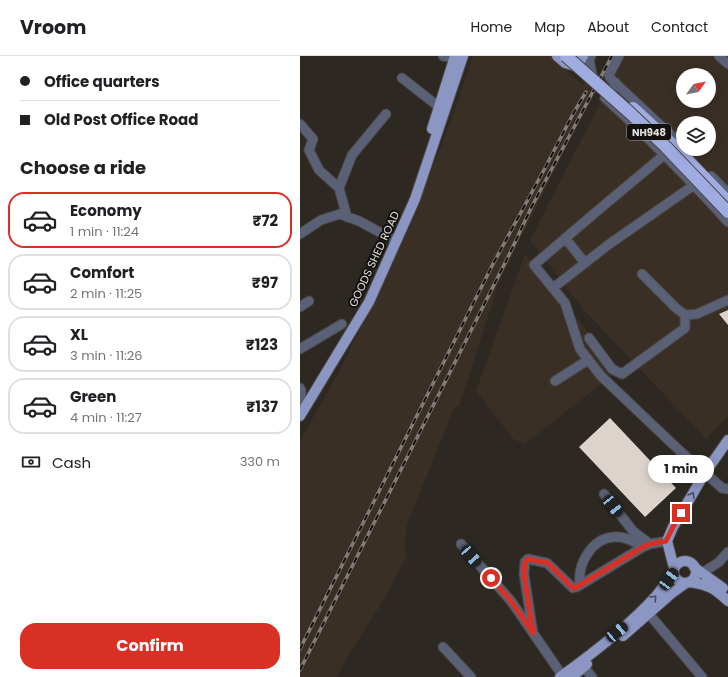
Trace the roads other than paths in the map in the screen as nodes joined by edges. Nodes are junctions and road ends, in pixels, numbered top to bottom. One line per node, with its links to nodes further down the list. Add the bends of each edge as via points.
1 (443, 56): 10 (street)
2 (470, 56): 19 (main road, via 444,134)
3 (557, 56): 6 (main road, via 565,63 576,66)
4 (566, 56): 25 (highway, NH948, bridge, via 650,132)
5 (576, 56): 24 (highway, NH948, via 654,127)
6 (583, 56)
7 (591, 56): 12 (street, via 589,60)
8 (619, 56): 14 (street, via 609,75)
9 (719, 56): 11 (street)
10 (458, 57): 15 (main road); 19 (main road)
11 (728, 64)
12 (592, 74)
13 (402, 78): 15 (street)
14 (616, 83): 18 (street); 20 (street, via 605,98)
15 (439, 107): 19 (main road, via 432,128)
16 (386, 114): 23 (street, via 352,156)
17 (300, 124): 23 (street, via 313,139 309,150 319,170)
18 (676, 140)
19 (432, 147): 29 (main road, GOODS SHED ROAD, via 415,199)
20 (664, 155): 22 (street); 28 (street)
21 (690, 156): 24 (street)
22 (694, 185): 25 (street); 30 (street)
23 (339, 188): 26 (street)
24 (726, 200)
25 (727, 215)
26 (347, 216): 27 (street, via 340,214 321,220); 29 (street)
27 (300, 234)
28 (565, 238): 30 (street); 32 (street, via 534,265)
29 (396, 241): 43 (main road, GOODS SHED ROAD, via 369,302)
30 (585, 263): 32 (street)
31 (642, 274): 36 (street)
32 (552, 288): 40 (street, via 565,303 580,350)
33 (728, 300): 36 (street, via 697,314)
34 (309, 301): 35 (street)
35 (300, 306)
36 (685, 315): 38 (street, via 685,328 622,374 612,369)
37 (342, 324): 39 (street)
38 (589, 338)
39 (300, 349)
40 (588, 360): 41 (street); 45 (street, via 601,376)
41 (555, 381)
42 (300, 388): 43 (street)
43 (301, 415)
44 (728, 440): 45 (main road)
45 (705, 473): 46 (street, via 722,488); 48 (main road, one-way to 45)
46 (728, 489)
47 (604, 494): 50 (street)
48 (666, 541): 50 (street); 52 (main road); 53 (main road)
49 (461, 544): 58 (street, via 511,601)
50 (646, 546): 55 (street); 55 (street, via 625,538 614,537 599,542 587,552 583,560)
51 (728, 552): 52 (street, via 719,562)
52 (694, 567): 53 (main road, via 682,561); 54 (main road, via 694,577); 56 (main road)
53 (674, 570): 54 (main road, via 674,576 679,581); 61 (main road, one-way to 53, via 642,610 659,592)
54 (688, 583): 56 (main road, via 702,584); 57 (main road)
55 (580, 585): 58 (street, via 573,588 548,563 528,559 525,562 524,574)
56 (726, 596)
57 (648, 614): 60 (main road); 64 (street)
58 (533, 633): 61 (street)
59 (443, 647): 62 (street)
60 (584, 667): 61 (main road); 63 (street)
61 (564, 676)
62 (471, 677)
63 (592, 677)
64 (702, 677)

